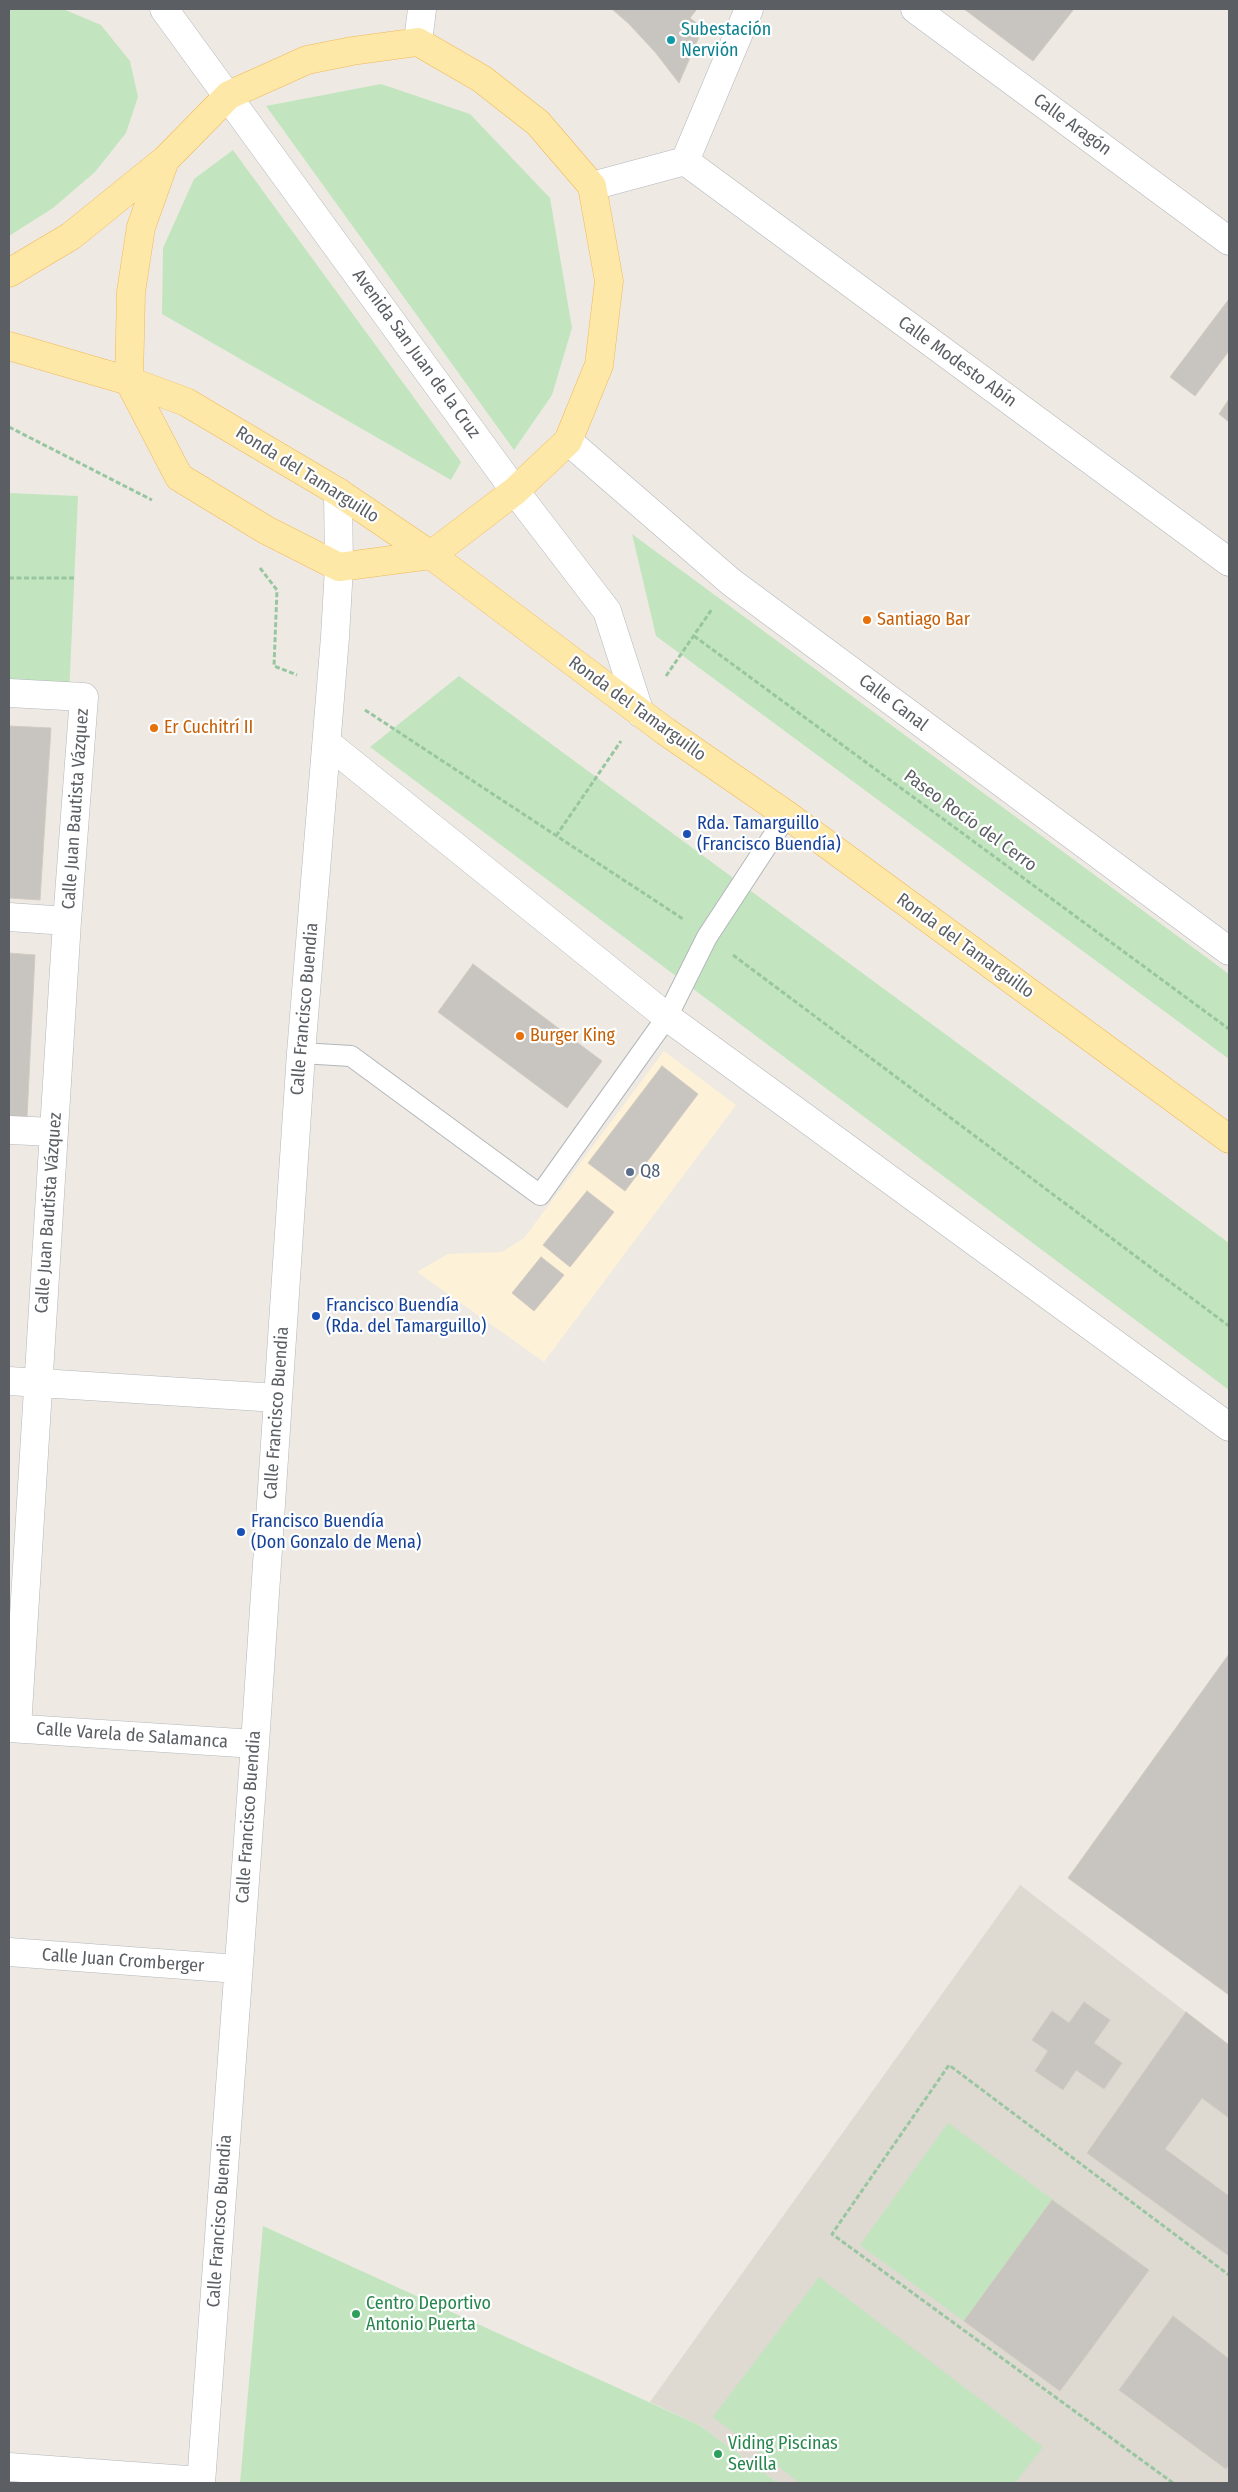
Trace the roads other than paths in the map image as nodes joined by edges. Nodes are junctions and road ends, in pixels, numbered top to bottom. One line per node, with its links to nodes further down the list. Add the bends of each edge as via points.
1 (164, 9): 6 (street, Avenida San Juan de la Cruz)
2 (422, 9): 5 (street)
3 (749, 9): 8 (street)
4 (914, 9): 10 (street, Calle Aragón)
5 (418, 42): 6 (main road, via 307,60); 9 (main road, via 482,79 538,123)
6 (228, 95): 7 (main road); 15 (street, Avenida San Juan de la Cruz)
7 (165, 160): 11 (main road, via 71,236); 13 (main road, via 141,227 131,292)
8 (685, 162): 9 (street); 18 (street, Calle Modesto Abín)
9 (592, 186): 14 (main road, via 609,281 599,365)
10 (1229, 241)
11 (9, 273)
12 (9, 346): 13 (main road, Ronda del Tamarguillo)
13 (129, 381): 16 (main road, Ronda del Tamarguillo, via 186,402); 19 (main road, via 179,478 266,530)
14 (568, 441): 15 (main road); 26 (street, Calle Canal, via 731,582)
15 (515, 491): 17 (main road); 21 (street, Avenida San Juan de la Cruz, via 607,611)
16 (338, 492): 17 (main road, Ronda del Tamarguillo); 19 (street, Calle Francisco Buendia)
17 (432, 555): 19 (main road); 21 (main road, Ronda del Tamarguillo)
18 (1229, 562)
19 (339, 567): 22 (street, Calle Francisco Buendia)
20 (9, 693): 25 (street, Calle Juan Bautista Vázquez, via 84,698)
21 (640, 713): 23 (main road, Ronda del Tamarguillo)
22 (327, 743): 27 (street); 28 (street, Calle Francisco Buendia)
23 (787, 815): 27 (lane, via 707,937); 31 (main road, Ronda del Tamarguillo)
24 (9, 917): 25 (street)
25 (67, 921): 30 (street, Calle Juan Bautista Vázquez)
26 (1229, 951)
27 (667, 1017): 28 (lane, via 540,1195 351,1056); 35 (street)
28 (301, 1053): 34 (street, Calle Francisco Buendia)
29 (9, 1130): 30 (street)
30 (54, 1132): 33 (street, Calle Juan Bautista Vázquez)
31 (1229, 1139)
32 (9, 1381): 33 (street)
33 (38, 1384): 34 (street); 36 (street, Calle Juan Bautista Vázquez)
34 (277, 1398): 37 (street, Calle Francisco Buendia)
35 (1229, 1427)
36 (13, 1728): 37 (street, Calle Varela de Salamanca)
37 (255, 1744): 39 (street, Calle Francisco Buendia)
38 (9, 1952): 39 (street, Calle Juan Cromberger)
39 (238, 1969): 41 (street, Calle Francisco Buendia)
40 (9, 2467): 41 (street)
41 (201, 2482)

